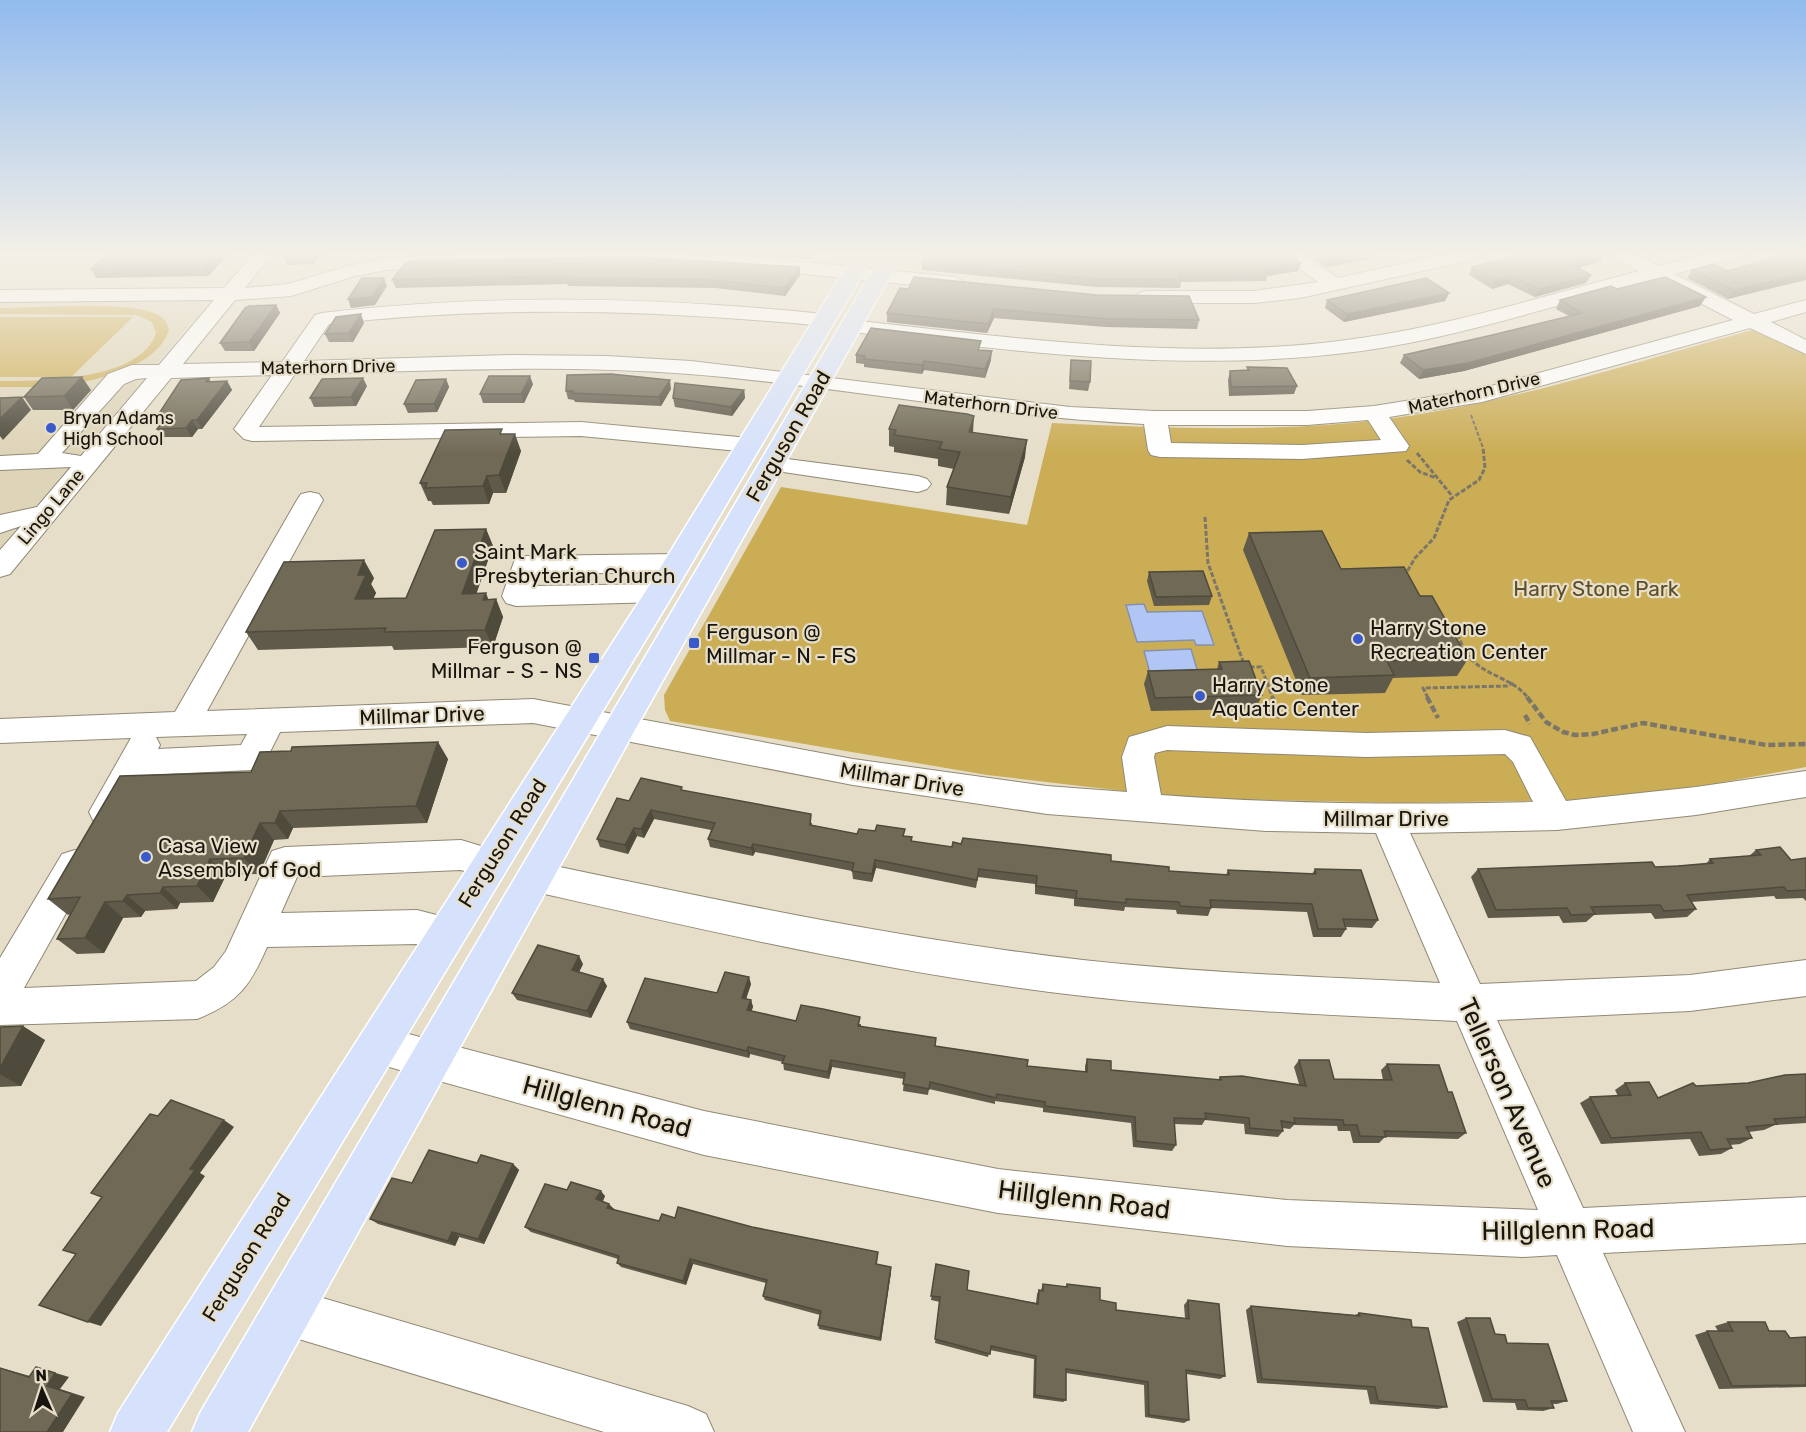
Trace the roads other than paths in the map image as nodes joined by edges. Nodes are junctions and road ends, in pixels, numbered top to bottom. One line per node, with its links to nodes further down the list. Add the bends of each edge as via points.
1 (209, 320): 10 (street, Lingo Lane)
2 (321, 320): 9 (street)
3 (806, 320): 7 (street)
4 (840, 320): 7 (main road, Ferguson Road)
5 (1474, 320): 7 (street, via 1384,341 1253,354 1025,346)
6 (1752, 320): 8 (street); 12 (street, Materhorn Drive, via 1482,395)
7 (838, 323): 11 (main road, Ferguson Road)
8 (1806, 348)
9 (286, 368): 10 (street, Materhorn Drive); 11 (street, Materhorn Drive, via 606,363); 15 (street, via 246,429 252,434 581,429)
10 (165, 371): 14 (street, Materhorn Drive, via 132,372 116,379); 16 (street, Lingo Lane)
11 (803, 381): 13 (street, Materhorn Drive, via 1015,417); 15 (main road, Ferguson Road)
12 (1374, 413): 13 (street, Materhorn Drive, via 1307,418); 13 (street, via 1397,446 1302,452 1160,450)
13 (1155, 418)
14 (50, 453)
15 (761, 454): 18 (street); 22 (main road, Ferguson Road); 26 (main road, Ferguson Road)
16 (90, 459): 17 (street); 20 (street, Lingo Lane)
17 (0, 463)
18 (918, 484)
19 (310, 500): 27 (street)
20 (46, 513): 21 (street); 23 (street, Lingo Lane)
21 (0, 525)
22 (677, 563): 24 (main road, Ferguson Road); 24 (street, via 525,565 516,596)
23 (0, 568)
24 (659, 593): 26 (main road, Ferguson Road)
25 (270, 721): 26 (street, Millmar Drive, via 533,711); 27 (street, Millmar Drive); 29 (street, via 251,757)
26 (599, 724): 32 (street, Millmar Drive, via 853,772 1047,800); 34 (main road, Ferguson Road); 35 (main road, Ferguson Road)
27 (169, 725): 28 (street, Millmar Drive); 29 (street)
28 (0, 730)
29 (134, 763): 39 (street)
30 (1806, 784): 31 (street, Millmar Drive, via 1696,801)
31 (1551, 804): 32 (street, via 1519,746 1505,742 1366,745 1167,738 1140,746 1137,757); 33 (street, Millmar Drive)
32 (1146, 809): 33 (street, Millmar Drive, via 1266,817)
33 (1387, 819): 40 (street, Tellerson Avenue)
34 (489, 863): 36 (street, via 461,855 285,862); 37 (main road, Ferguson Road)
35 (536, 877): 40 (street, via 774,929 1083,978 1247,992); 43 (main road, Ferguson Road)
36 (255, 930): 37 (street, via 417,927); 41 (street, via 234,976 197,1000 4,1008)
37 (447, 933): 42 (main road, Ferguson Road)
38 (1806, 978): 40 (street, via 1690,993)
39 (0, 994)
40 (1468, 1003): 45 (street, Tellerson Avenue)
41 (0, 1005)
42 (378, 1046): 43 (street, Hillglenn Road); 47 (main road, Ferguson Road)
43 (432, 1061): 45 (street, Hillglenn Road, via 704,1133 998,1191 1287,1223); 46 (main road, Ferguson Road)
44 (1806, 1220): 45 (street, Hillglenn Road)
45 (1570, 1234): 50 (street, Tellerson Avenue)
46 (289, 1312): 48 (main road, Ferguson Road); 49 (street)
47 (137, 1432)
48 (219, 1432)
49 (688, 1432)
50 (1659, 1432)

